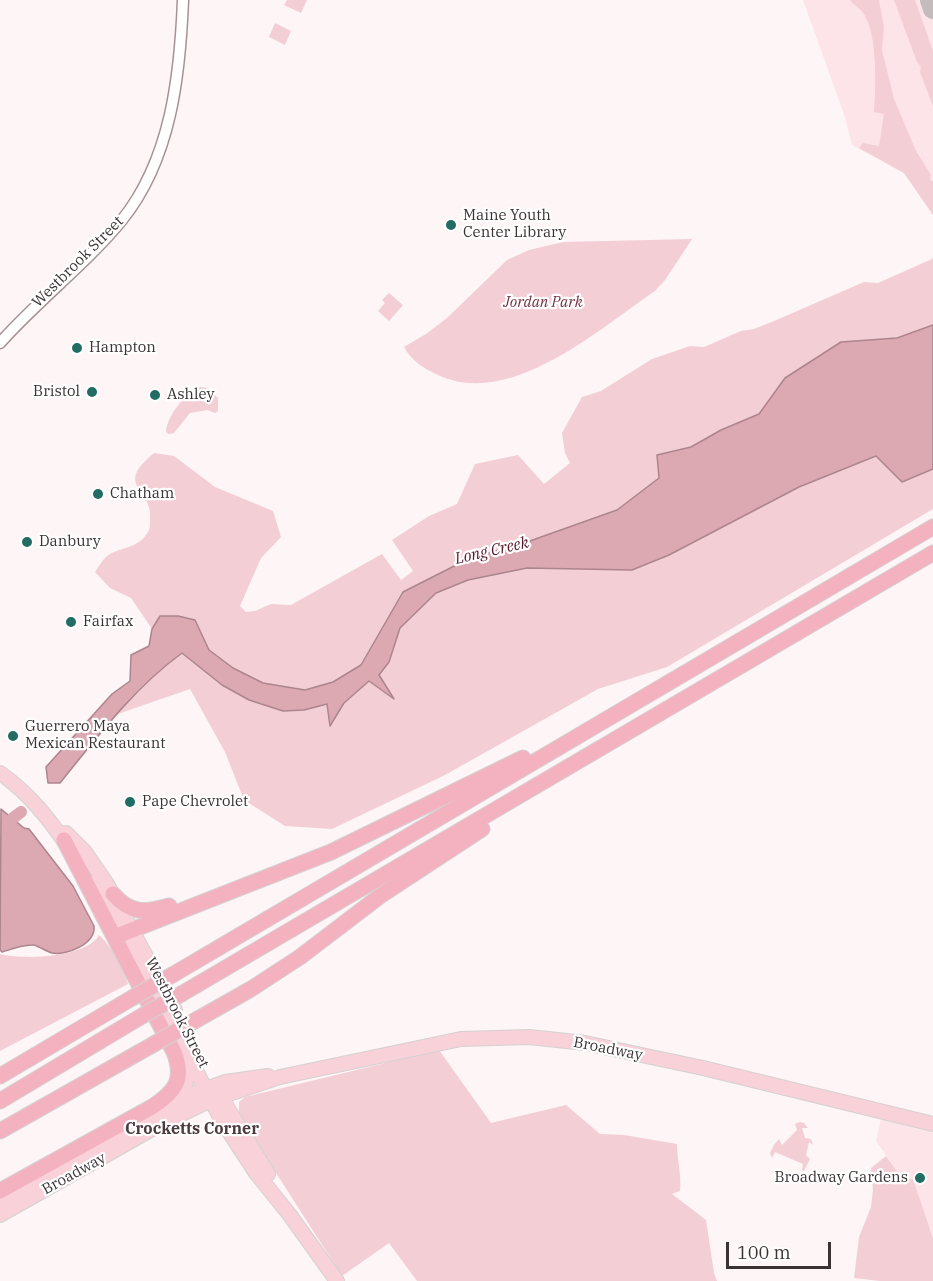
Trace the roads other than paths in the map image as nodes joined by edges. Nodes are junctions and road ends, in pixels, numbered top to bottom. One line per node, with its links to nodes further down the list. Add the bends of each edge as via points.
1 (183, 0): 2 (street, Westbrook Street, via 175,89 164,137 149,177 122,220)
2 (0, 343)
3 (933, 527): 6 (highway)
4 (933, 553): 5 (highway)
5 (696, 692): 18 (highway, bridge); 21 (highway, bridge, via 398,883 261,983)
6 (560, 746): 10 (highway, via 523,758 342,847); 14 (highway, bridge)
7 (0, 773): 8 (main road, Westbrook Street, via 24,791)
8 (52, 823): 9 (main road, Westbrook Street); 11 (main road, Westbrook Street, via 77,843)
9 (64, 840): 12 (main road, Westbrook Street); 22 (highway, via 174,1052 178,1077 171,1092 152,1107)
10 (259, 881): 11 (highway, via 145,911 126,907); 12 (highway)
11 (113, 894): 12 (main road, Westbrook Street)
12 (127, 931): 13 (main road, Westbrook Street); 17 (main road, Westbrook Street)
13 (180, 1040): 17 (main road, Westbrook Street); 19 (main road, via 187,1064 186,1083 180,1096)
14 (41, 1052): 15 (highway); 16 (highway)
15 (0, 1065)
16 (0, 1076)
17 (213, 1093): 19 (main road, Broadway); 20 (main road, Broadway, via 461,1039 529,1037 703,1068); 24 (main road, Broadway); 25 (main road, Westbrook Street, via 222,1121 256,1173)
18 (0, 1101)
19 (164, 1110): 23 (main road, Broadway)
20 (933, 1124)
21 (0, 1131)
22 (0, 1191)
23 (0, 1201)
24 (0, 1215)
25 (337, 1281)

